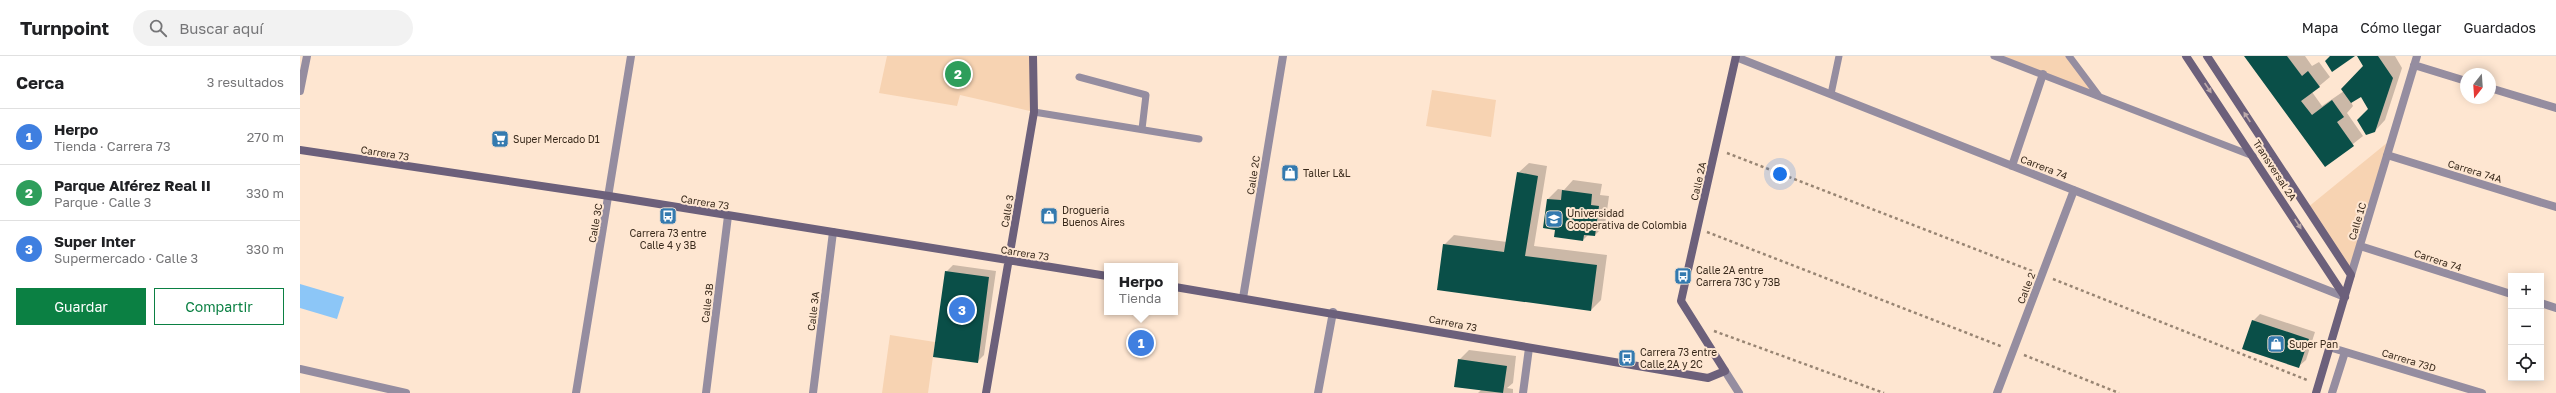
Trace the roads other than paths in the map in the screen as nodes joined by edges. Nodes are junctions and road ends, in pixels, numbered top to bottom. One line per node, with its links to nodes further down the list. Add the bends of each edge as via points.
1 (308, 56): 17 (street)
2 (631, 56): 29 (street, Calle 3C)
3 (1033, 56): 21 (street, Calle 3)
4 (1283, 56): 40 (street, Calle 2C)
5 (1736, 56): 18 (street, Carrera 74); 48 (street, Calle 2A, via 1681,300)
6 (1839, 56): 18 (lane)
7 (1994, 56): 13 (lane)
8 (2069, 56): 19 (lane)
9 (2186, 56): 26 (street, Transversal 2A, one-way to 26)
10 (2207, 56): 35 (street, Transversal 2A, one-way to 10)
11 (2417, 56): 12 (street, Calle 1C)
12 (2414, 65): 15 (street); 25 (street, Calle 1C)
13 (2043, 74): 19 (lane); 27 (street)
14 (1079, 77): 22 (lane, via 1146,95)
15 (2460, 79)
16 (2496, 90): 20 (street)
17 (300, 91)
18 (1831, 94): 27 (street, Carrera 74)
19 (2099, 96): 26 (lane)
20 (2556, 108)
21 (1034, 112): 22 (lane); 34 (street, Calle 3)
22 (1142, 129): 23 (lane)
23 (1199, 139)
24 (300, 150): 29 (street, Carrera 73)
25 (2387, 155): 30 (street, Carrera 74A); 33 (street, Calle 1C)
26 (2254, 156): 39 (street, Transversal 2A, one-way to 39)
27 (2012, 166): 28 (street, Carrera 74)
28 (2074, 190): 39 (street, Carrera 74); 58 (street, Calle 2)
29 (610, 196): 31 (street, Carrera 73); 51 (street, Calle 3C)
30 (2556, 207)
31 (728, 216): 32 (street, Carrera 73); 52 (street, Calle 3B)
32 (833, 232): 34 (street, Carrera 73); 53 (street, Calle 3A)
33 (2360, 246): 35 (street, Calle 1C); 38 (street, Carrera 74)
34 (1009, 261): 36 (street, Carrera 73); 54 (street, Calle 3)
35 (2351, 275): 39 (street, Calle 1C)
36 (1104, 276)
37 (1178, 287): 40 (street, Carrera 73)
38 (2508, 293)
39 (2344, 297): 44 (street, Calle 1C)
40 (1243, 298): 43 (street, Carrera 73)
41 (2544, 304): 42 (street)
42 (2556, 308)
43 (1333, 312): 45 (street, Carrera 73); 55 (street)
44 (2329, 347): 46 (street, Carrera 73D); 49 (street, Calle 1C)
45 (1529, 348): 48 (street, Carrera 73, via 1708,378); 56 (street)
46 (2345, 352): 59 (street); 60 (street, Carrera 73D)
47 (300, 369): 50 (street)
48 (1725, 371): 57 (street)
49 (2317, 389)
50 (406, 393)
51 (576, 393)
52 (706, 393)
53 (813, 393)
54 (986, 393)
55 (1318, 393)
56 (1523, 393)
57 (1739, 393)
58 (1997, 393)
59 (2332, 393)
60 (2482, 393)

